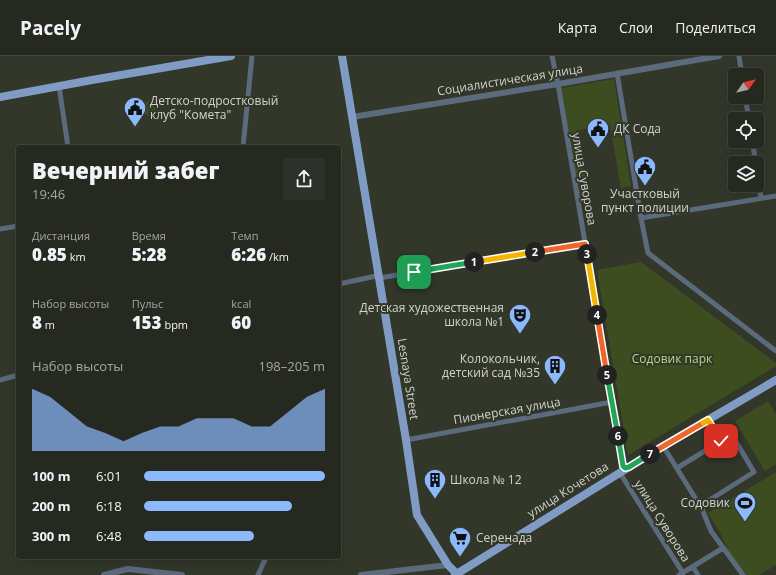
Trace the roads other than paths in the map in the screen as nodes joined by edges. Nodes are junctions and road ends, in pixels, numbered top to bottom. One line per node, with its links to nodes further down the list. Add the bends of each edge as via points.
1 (231, 56): 10 (main road)
2 (252, 56): 14 (street)
3 (342, 56): 12 (main road, Lesnaya Street)
4 (552, 56): 9 (street, улица Суворова)
5 (719, 56): 8 (street, Социалистическая улица)
6 (739, 56): 7 (street)
7 (741, 68)
8 (617, 73): 9 (street, Социалистическая улица); 18 (street)
9 (558, 84): 12 (street, Социалистическая улица); 21 (street, улица Суворова)
10 (59, 86): 11 (main road); 13 (street)
11 (0, 97)
12 (352, 117): 22 (main road, Lesnaya Street)
13 (68, 145)
14 (243, 145)
15 (760, 192): 17 (street)
16 (776, 196): 17 (street)
17 (761, 198): 18 (street)
18 (641, 218): 24 (street, via 648,253)
19 (16, 226): 20 (street)
20 (0, 229)
21 (585, 244): 22 (street); 28 (street, улица Суворова)
22 (379, 278): 23 (street, via 376,276); 30 (main road, Lesnaya Street)
23 (341, 284)
24 (776, 351)
25 (16, 376): 26 (street)
26 (0, 380)
27 (776, 380): 29 (main road, улица Кочетова)
28 (612, 402): 30 (street, Пионерская улица); 34 (street, улица Суворова)
29 (708, 420): 31 (street); 32 (main road, улица Кочетова)
30 (406, 440): 38 (main road, Lesnaya Street, via 417,515)
31 (721, 441): 33 (street); 35 (street, via 732,435 754,472)
32 (663, 446): 33 (street); 34 (main road, улица Кочетова)
33 (677, 468): 35 (street)
34 (624, 469): 40 (street, улица Суворова); 45 (main road, улица Кочетова)
35 (700, 506): 36 (street)
36 (723, 548): 39 (street); 47 (street)
37 (265, 559): 43 (street)
38 (448, 565): 44 (street); 45 (main road, Lesnaya Street)
39 (693, 567): 40 (street); 46 (street)
40 (681, 574)
41 (104, 575): 42 (street, via 128,569)
42 (182, 575)
43 (258, 575)
44 (361, 575)
45 (457, 575)
46 (698, 575)
47 (743, 575)

